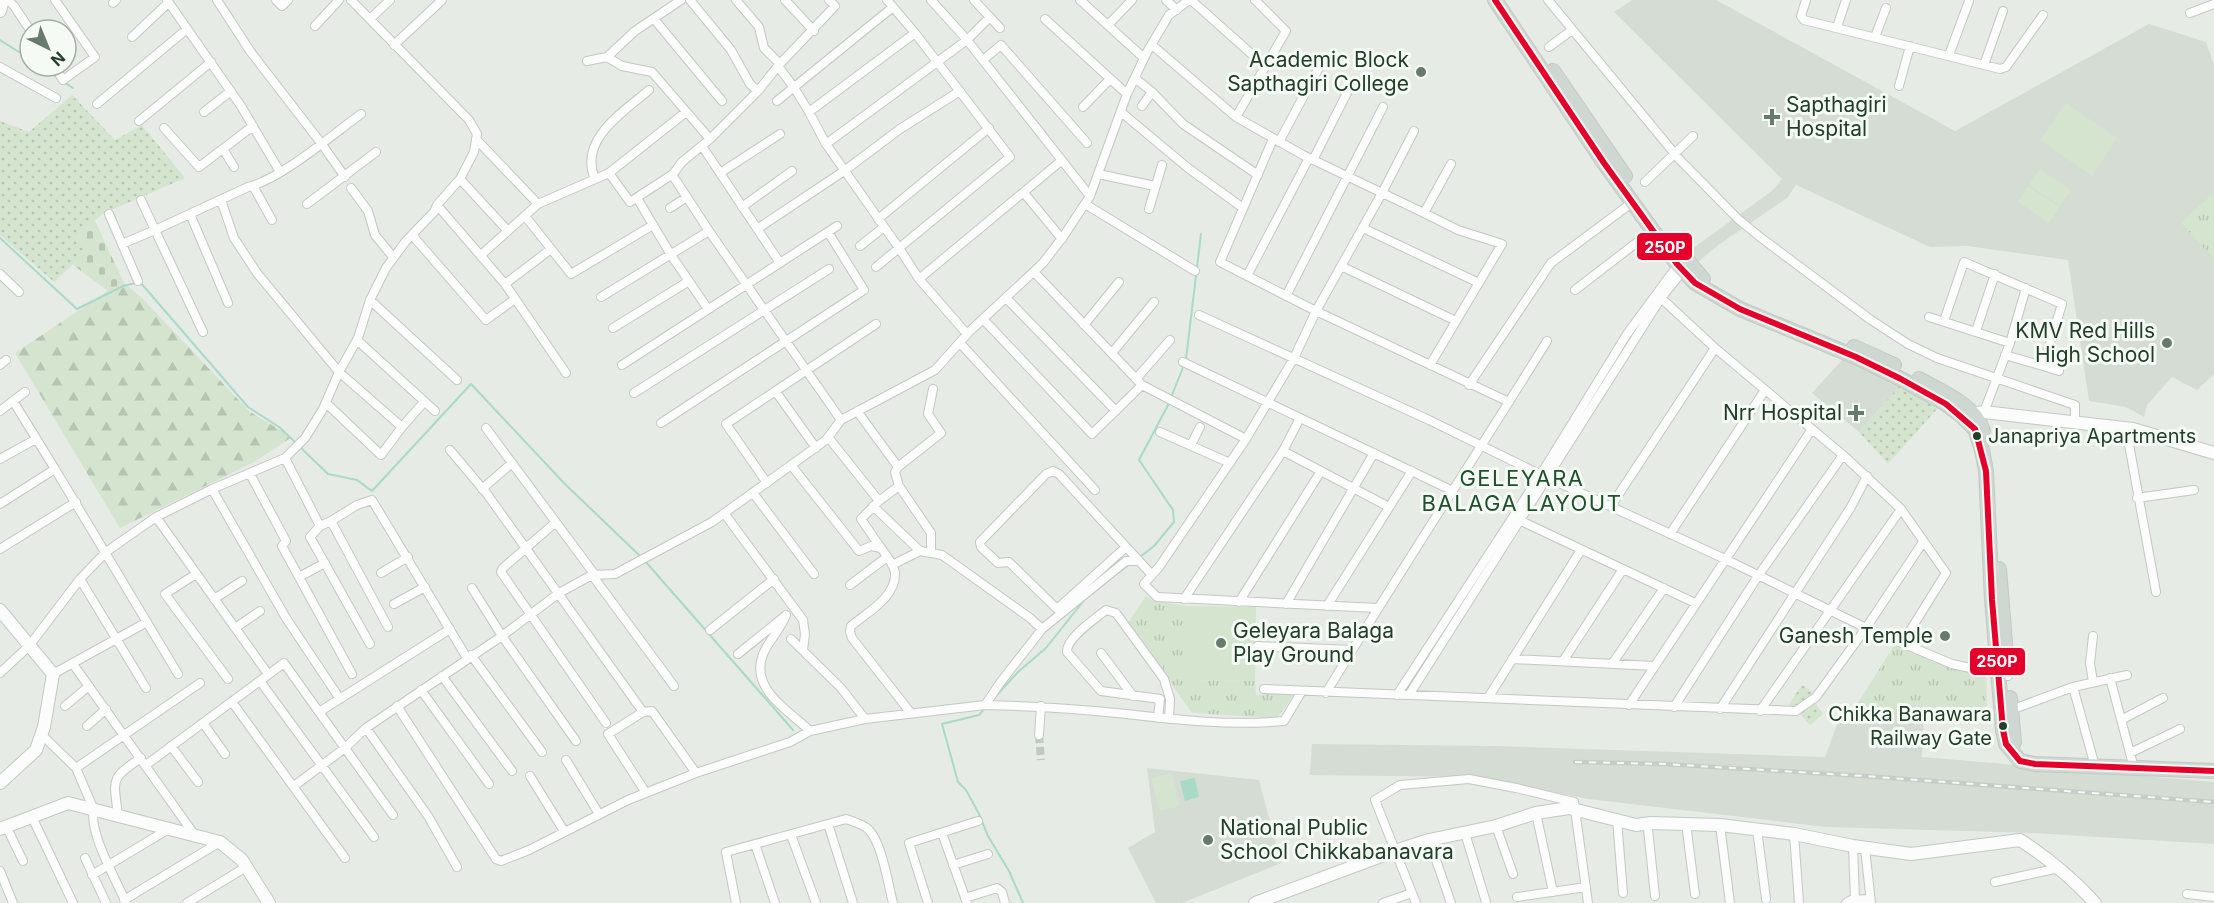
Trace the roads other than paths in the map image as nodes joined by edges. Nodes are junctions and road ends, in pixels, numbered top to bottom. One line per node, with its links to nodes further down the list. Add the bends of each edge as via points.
1 (55, 0): 38 (street)
2 (217, 0): 106 (street, via 250,51)
3 (276, 0): 4 (street, via 282,6)
4 (288, 0)
5 (339, 0): 43 (street)
6 (351, 0): 40 (street)
7 (390, 0): 40 (street)
8 (442, 0): 54 (street)
9 (681, 0): 39 (street)
10 (690, 0): 77 (street)
11 (736, 0): 66 (street, via 759,27 764,48)
12 (785, 0): 48 (street)
13 (829, 0): 48 (street, via 835,6)
14 (931, 0): 53 (street)
15 (974, 0): 36 (street)
16 (1132, 0): 42 (street)
17 (1166, 0): 32 (street)
18 (1190, 0): 32 (street); 68 (street)
19 (1255, 0): 68 (street, via 1286,31)
20 (1495, 0): 140 (main road)
21 (1504, 0): 174 (main road)
22 (1548, 0): 47 (street)
23 (1806, 0): 44 (street, via 1802,19)
24 (1846, 0): 44 (street)
25 (167, 1): 46 (street); 51 (street)
26 (1081, 1): 42 (street)
27 (1969, 1): 58 (street)
28 (3, 3): 37 (street, via 14,6)
29 (890, 3): 50 (street); 74 (street)
30 (2208, 4): 34 (street)
31 (1886, 9): 52 (street)
32 (1176, 10): 55 (street)
33 (2002, 11): 67 (street)
34 (2190, 13)
35 (2043, 15): 67 (street, via 2004,69)
36 (990, 17): 45 (street); 53 (street)
37 (22, 18)
38 (68, 18)
39 (654, 18): 59 (street); 83 (street)
40 (370, 19): 54 (street)
41 (1045, 19): 72 (street)
42 (1108, 25): 60 (street)
43 (315, 26)
44 (1837, 27): 52 (street)
45 (1000, 28)
46 (187, 29): 64 (street); 85 (street)
47 (1572, 30): 57 (street); 111 (street)
48 (814, 31): 66 (street)
49 (78, 33): 70 (street, via 95,57)
50 (915, 33): 65 (street); 91 (street)
51 (132, 36)
52 (1875, 37): 56 (street)
53 (967, 40): 61 (street); 65 (street)
54 (394, 45): 102 (street, via 469,120)
55 (1152, 45): 60 (street); 94 (street)
56 (1910, 46): 58 (street); 73 (street)
57 (1548, 47)
58 (1949, 55): 67 (street)
59 (607, 57): 63 (street); 90 (street, via 622,66 652,72)
60 (1144, 58): 71 (street)
61 (982, 60): 105 (street, via 1001,45); 113 (street)
62 (1323, 60): 104 (street)
63 (587, 61)
64 (211, 62): 76 (street); 95 (street)
65 (937, 62): 78 (street); 107 (street)
66 (779, 65): 74 (street); 77 (street)
67 (1984, 65)
68 (1265, 66): 94 (street)
69 (0, 67): 82 (street)
70 (78, 69)
71 (1135, 78): 79 (street); 81 (street)
72 (1110, 79): 81 (street); 86 (street)
73 (1899, 86)
74 (795, 89): 84 (street); 91 (street)
75 (649, 90): 128 (street, via 597,139 591,159)
76 (231, 91): 89 (street); 96 (street)
77 (758, 91): 103 (street)
78 (960, 91): 98 (street); 118 (street)
79 (1152, 92): 87 (street); 124 (street, via 1183,124)
80 (1347, 93): 112 (street)
81 (1127, 94): 92 (street)
82 (56, 98)
83 (722, 101)
84 (777, 101)
85 (97, 104)
86 (1083, 106)
87 (1142, 106)
88 (1383, 107): 126 (street)
89 (204, 112)
90 (686, 112): 103 (street); 120 (street)
91 (809, 112): 107 (street)
92 (1121, 112): 123 (street); 146 (street)
93 (361, 114): 106 (street)
94 (1236, 117): 104 (street)
95 (139, 121)
96 (253, 126): 109 (street); 119 (street)
97 (164, 128): 109 (street, via 199,167)
98 (988, 129): 152 (street); 168 (street, via 1011,157)
99 (1414, 131): 134 (street)
100 (780, 134): 121 (street)
101 (1693, 136): 111 (street)
102 (476, 139): 127 (street); 142 (street)
103 (710, 140): 108 (street)
104 (1276, 140): 112 (street); 124 (street)
105 (1087, 142)
106 (321, 143): 119 (street); 125 (street)
107 (826, 144): 118 (street)
108 (702, 146): 121 (street); 122 (street)
109 (223, 149): 116 (street)
110 (376, 152): 125 (street)
111 (1675, 154): 129 (street); 233 (street, via 1738,219 1871,320 1937,358)
112 (1311, 159): 126 (street); 182 (street)
113 (1061, 161): 133 (street); 138 (street)
114 (1451, 164): 148 (street)
115 (1162, 165): 131 (street)
116 (234, 167)
117 (792, 171): 144 (street)
118 (844, 171): 152 (street); 158 (street)
119 (280, 172): 130 (street)
120 (609, 173): 128 (street); 136 (street, via 630,202)
121 (720, 173): 144 (street)
122 (673, 174): 135 (street); 136 (street)
123 (1098, 174): 131 (street); 138 (street)
124 (1258, 175): 146 (street)
125 (345, 177): 141 (street)
126 (1347, 177): 134 (street); 193 (street)
127 (460, 179): 143 (street); 161 (street)
128 (595, 179): 142 (street)
129 (1645, 182)
130 (253, 186): 139 (street); 153 (street)
131 (1155, 186): 147 (street)
132 (351, 188): 172 (street, via 368,211 375,235)
133 (1024, 193): 165 (street); 183 (street)
134 (1382, 193): 148 (street); 157 (street)
135 (687, 197): 145 (street); 162 (street)
136 (637, 198): 154 (street)
137 (141, 200): 159 (street)
138 (1087, 200): 165 (street); 178 (street)
139 (221, 201): 150 (street); 230 (street, via 234,238 257,273)
140 (1633, 202): 160 (main road); 236 (street, via 1551,263)
141 (307, 204)
142 (538, 204): 151 (street)
143 (437, 205): 164 (street); 170 (street)
144 (742, 207): 158 (street)
145 (670, 208)
146 (1243, 208): 182 (street, via 1220,262)
147 (1149, 209)
148 (1424, 213): 189 (street, via 1458,230 1502,244)
149 (109, 214): 166 (street)
150 (190, 214): 159 (street); 200 (street)
151 (525, 216): 161 (street); 169 (street)
152 (878, 219): 156 (street)
153 (272, 220)
154 (653, 225): 169 (street, via 571,274); 171 (street)
155 (837, 226): 163 (street)
156 (884, 227): 167 (street); 168 (street)
157 (1363, 228): 175 (street); 189 (street)
158 (757, 229): 173 (street)
159 (155, 230): 166 (street); 213 (street)
160 (1653, 230): 174 (main road); 191 (street)
161 (508, 231): 170 (street)
162 (709, 231): 171 (street); 188 (street)
163 (828, 232): 173 (street); 217 (street, via 864,290)
164 (412, 235): 172 (street); 197 (street, via 486,320)
165 (1062, 239): 179 (street)
166 (122, 244): 184 (street)
167 (860, 246)
168 (899, 248): 176 (street); 183 (street)
169 (551, 249): 187 (street)
170 (481, 255): 187 (street)
171 (671, 255): 185 (street); 194 (street)
172 (393, 257): 198 (street)
173 (780, 263): 188 (street)
174 (1683, 264): 196 (street); 252 (main road, via 1695,282 1714,296 1856,357); 283 (street, via 1627,334)
175 (1341, 266): 203 (street); 207 (street)
176 (876, 267)
177 (829, 269): 202 (street)
178 (1195, 271)
179 (1034, 272): 195 (street); 210 (street)
180 (0, 274): 192 (street)
181 (1995, 274): 190 (street); 208 (street, via 1964,262); 212 (street)
182 (1247, 276): 193 (street)
183 (919, 279): 214 (street)
184 (138, 281)
185 (689, 281): 201 (street); 211 (street)
186 (1119, 282): 210 (street)
187 (505, 284): 197 (street)
188 (747, 284): 201 (street); 202 (street)
189 (1479, 284): 207 (street)
190 (2026, 288): 220 (street); 228 (street, via 2062,304)
191 (1575, 290)
192 (19, 292)
193 (1286, 296): 203 (street)
194 (602, 297)
195 (1006, 298): 206 (street); 250 (street)
196 (1661, 298): 221 (street); 283 (street)
197 (515, 299): 232 (street)
198 (370, 300): 215 (street); 234 (street)
199 (1154, 302): 222 (street)
200 (228, 303)
201 (708, 309): 226 (street)
202 (764, 310): 217 (street); 241 (street)
203 (1316, 311): 224 (street); 227 (street)
204 (1199, 315): 224 (street)
205 (1929, 317): 208 (street)
206 (983, 319): 214 (street); 250 (street, via 1092,434)
207 (1456, 321): 227 (street)
208 (1944, 321): 212 (street)
209 (876, 324): 231 (street)
210 (1084, 325): 222 (street)
211 (613, 328)
212 (1976, 331): 220 (street)
213 (203, 332)
214 (967, 334): 219 (street)
215 (357, 340): 230 (street); 243 (street)
216 (1170, 340): 235 (street)
217 (785, 341): 231 (street); 255 (street)
218 (1547, 341): 245 (street)
219 (960, 343): 249 (street, via 935,370); 290 (street)
220 (2010, 343): 223 (street)
221 (1715, 348): 238 (street); 298 (street)
222 (1112, 353): 235 (street)
223 (2005, 355): 228 (street); 233 (street)
224 (1294, 358): 244 (street); 266 (street)
225 (1183, 362): 244 (street)
226 (622, 365)
227 (1430, 365): 236 (street)
228 (2043, 366): 229 (street)
229 (2059, 371)
230 (339, 372): 246 (street); 256 (street)
231 (806, 372): 240 (street); 253 (street)
232 (566, 373)
233 (1997, 378): 252 (street); 254 (street, via 2075,405)
234 (457, 380)
235 (1139, 382): 250 (street); 264 (street)
236 (1468, 385): 245 (street)
237 (933, 389): 278 (street, via 928,414 941,433)
238 (1765, 390): 260 (street); 307 (street)
239 (25, 392): 242 (street)
240 (776, 392): 267 (street); 285 (street, via 726,424)
241 (634, 393)
242 (13, 401): 247 (street); 263 (street)
243 (424, 402): 248 (street); 256 (street)
244 (1268, 402): 251 (street); 264 (street)
245 (1509, 402): 266 (street)
246 (326, 403): 256 (street, via 381,454); 273 (street, via 305,438)
247 (0, 411)
248 (435, 411)
249 (857, 411): 253 (street); 278 (street)
250 (1116, 411)
251 (1300, 418): 270 (street); 271 (street)
252 (1975, 419): 254 (street, via 2000,416); 386 (main road, via 1986,471 1992,600)
253 (841, 420): 262 (street)
254 (2075, 422): 259 (street)
255 (661, 423)
256 (402, 427)
257 (1200, 427): 265 (street)
258 (486, 428): 275 (street)
259 (2126, 428): 268 (street); 294 (street)
260 (1812, 429): 272 (street); 318 (street)
261 (1160, 432): 265 (street)
262 (828, 437): 267 (street); 296 (street)
263 (36, 439): 274 (street); 279 (street)
264 (1246, 439): 276 (street)
265 (1191, 445): 276 (street)
266 (1482, 446): 283 (street); 292 (street)
267 (816, 448): 277 (street)
268 (2212, 448)
269 (450, 450): 289 (street)
270 (1283, 451): 280 (street); 341 (street)
271 (1374, 453): 281 (street); 287 (street)
272 (1843, 455): 284 (street); 328 (street)
273 (285, 458): 282 (street); 306 (street)
274 (0, 459)
275 (512, 463): 289 (street); 305 (street)
276 (1230, 463): 327 (street)
277 (791, 465): 285 (street); 310 (street, via 859,551 871,546)
278 (898, 467): 286 (street)
279 (55, 469): 295 (street); 297 (street)
280 (1321, 471): 287 (street); 342 (street)
281 (1412, 471): 292 (street); 299 (street)
282 (250, 474): 288 (street); 329 (street, via 286,541 282,546)
283 (1544, 475): 298 (street); 303 (street); 400 (street)
284 (1867, 476): 300 (street); 339 (street)
285 (766, 483): 293 (street)
286 (898, 486): 296 (street); 316 (street, via 931,533)
287 (1353, 488): 299 (street); 345 (street)
288 (212, 489): 302 (street); 404 (street, via 286,618)
289 (482, 489): 312 (street)
290 (1095, 490)
291 (2194, 490): 294 (street)
292 (1453, 491): 348 (street)
293 (753, 493): 301 (street); 325 (street)
294 (2137, 498): 337 (street)
295 (76, 502): 311 (street); 315 (street)
296 (876, 503): 310 (street, via 861,519); 314 (street, via 882,516)
297 (0, 504)
298 (1611, 506): 307 (street)
299 (1389, 507): 346 (street)
300 (1901, 509): 308 (street); 351 (street)
301 (724, 513): 326 (street, via 615,574); 331 (street)
302 (156, 517): 315 (street); 324 (street)
303 (1519, 520): 313 (street); 401 (street)
304 (331, 521): 306 (street); 317 (street, via 372,500); 355 (street)
305 (556, 522): 312 (street); 326 (street)
306 (320, 526): 321 (street, via 310,537)
307 (1671, 534): 318 (street)
308 (1923, 542): 357 (street); 365 (street, via 1946,573)
309 (1126, 547): 309 (street, via 1053,471 980,542 998,563 1009,562 1057,609); 320 (street)
310 (881, 548): 319 (street)
311 (0, 549)
312 (526, 549): 338 (street); 352 (street, via 501,572)
313 (1581, 550): 322 (street); 374 (street)
314 (920, 551): 316 (street); 319 (street)
315 (106, 552): 330 (street); 354 (street)
316 (931, 553): 359 (street, via 942,555)
317 (408, 557): 323 (street); 334 (street)
318 (1725, 559): 328 (street); 343 (street)
319 (890, 561): 333 (street); 421 (street, via 895,571 893,587 851,626 850,632)
320 (1138, 561): 327 (street); 359 (street, via 1126,561)
321 (325, 563): 329 (street); 366 (street)
322 (1623, 570): 336 (street); 375 (street)
323 (381, 573)
324 (196, 574): 340 (street); 388 (street, via 165,594)
325 (814, 574)
326 (594, 575): 338 (street); 393 (street)
327 (1152, 575): 341 (street, via 1144,584 1157,597)
328 (1758, 576): 339 (street); 414 (street)
329 (299, 577): 383 (street)
330 (80, 579): 363 (street); 367 (street)
331 (774, 579): 347 (street); 360 (street)
332 (242, 582): 340 (street)
333 (850, 585)
334 (425, 587): 344 (street); 358 (street)
335 (472, 588): 361 (street)
336 (1664, 588): 343 (street); 377 (street)
337 (2156, 592)
338 (559, 594): 352 (street); 420 (street)
339 (1794, 594): 351 (street); 416 (street)
340 (214, 599): 356 (street)
341 (1184, 599): 342 (street)
342 (1239, 602): 345 (street)
343 (1695, 603): 378 (street)
344 (394, 604)
345 (1286, 604): 346 (street)
346 (1327, 606): 348 (street)
347 (795, 608): 353 (street); 369 (street, via 805,628)
348 (1377, 608): 370 (street)
349 (0, 610): 367 (street)
350 (260, 611): 356 (street)
351 (1829, 611): 357 (street); 417 (street)
352 (530, 615): 361 (street); 427 (street)
353 (786, 615): 372 (street); 431 (street, via 765,650 761,682)
354 (147, 622): 363 (street); 381 (street)
355 (388, 627)
356 (235, 628): 382 (street)
357 (1866, 628): 365 (street); 417 (street, via 1816,697 1796,711)
358 (450, 629): 373 (street); 404 (street)
359 (1042, 629): 409 (street)
360 (710, 630)
361 (502, 636): 373 (street); 435 (street)
362 (2094, 636): 390 (street, via 2090,663)
363 (117, 639): 376 (street); 395 (street)
364 (791, 639): 369 (street)
365 (1903, 642): 386 (street, via 1952,664)
366 (370, 644)
367 (29, 646): 379 (street); 380 (street)
368 (1257, 646): 370 (street)
369 (803, 650): 423 (street)
370 (1352, 650): 399 (street)
371 (1101, 653): 402 (street)
372 (738, 654)
373 (469, 657): 385 (street); 438 (street)
374 (1512, 659): 375 (street); 403 (street)
375 (1563, 661): 377 (street)
376 (73, 664): 380 (street); 392 (street)
377 (1612, 664): 378 (street)
378 (1655, 666): 410 (street)
379 (0, 673)
380 (53, 674): 432 (street)
381 (178, 674)
382 (268, 674): 389 (street); 419 (street, via 284,663)
383 (352, 674)
384 (2127, 675): 387 (street)
385 (442, 676): 397 (street); 447 (street)
386 (2003, 676): 418 (main road)
387 (2110, 678): 390 (street); 425 (street)
388 (228, 679)
389 (260, 681): 408 (street); 443 (street)
390 (2093, 682): 394 (street)
391 (200, 683): 434 (street)
392 (89, 686): 411 (street); 415 (street)
393 (674, 686)
394 (2073, 687): 418 (street); 444 (street)
395 (146, 688)
396 (1264, 689): 398 (street)
397 (421, 690): 412 (street); 453 (street)
398 (1302, 691): 399 (street); 424 (street, via 1284,721 1255,724)
399 (1326, 693): 400 (street)
400 (1397, 695): 401 (street)
401 (1409, 695): 403 (street)
402 (1132, 696): 405 (street); 406 (street, via 1098,690 1067,652 1071,639 1106,610 1116,613 1164,679)
403 (1488, 698): 410 (street)
404 (340, 699): 419 (street)
405 (1160, 699): 406 (street); 422 (street)
406 (1170, 699): 424 (street)
407 (2163, 699): 425 (street)
408 (232, 702): 426 (street); 454 (street)
409 (985, 705): 413 (street); 421 (street)
410 (1629, 705): 414 (street)
411 (65, 706)
412 (397, 706): 429 (street); 473 (street, via 496,859 509,859)
413 (1041, 706): 422 (street); 433 (street)
414 (1674, 707): 416 (street)
415 (106, 709): 428 (street); 434 (street)
416 (1720, 709): 417 (street)
417 (1760, 711)
418 (2006, 711): 444 (main road, via 2006,744 2020,761)
419 (319, 712): 437 (street)
420 (643, 712): 449 (street, via 652,711); 455 (street, via 608,734)
421 (910, 712): 423 (street)
422 (1158, 718): 424 (street)
423 (865, 719): 431 (street)
424 (1169, 719)
425 (2121, 720): 439 (street)
426 (203, 723): 436 (street); 440 (street)
427 (606, 723)
428 (87, 726)
429 (366, 728): 437 (street); 492 (street, via 428,816)
430 (2181, 729): 439 (street)
431 (810, 731): 449 (street, via 790,742)
432 (41, 734): 445 (street); 452 (street, via 36,750)
433 (1039, 735)
434 (126, 736): 442 (street); 445 (street)
435 (576, 741)
436 (171, 746): 442 (street); 451 (street)
437 (345, 748): 443 (street); 460 (street)
438 (542, 752)
439 (2130, 753): 446 (street)
440 (225, 754)
441 (566, 760): 459 (street)
442 (144, 761): 462 (street, via 119,773 115,782); 479 (street)
443 (322, 766): 454 (street); 478 (street)
444 (2095, 766): 446 (main road)
445 (76, 768): 457 (street)
446 (2134, 768): 448 (main road)
447 (512, 771)
448 (2214, 771)
449 (696, 773): 455 (street)
450 (530, 776): 473 (street)
451 (198, 782)
452 (0, 783)
453 (489, 784)
454 (294, 786): 487 (street)
455 (646, 793): 459 (street)
456 (1575, 808): 458 (street); 463 (street); 484 (street, via 1571,800 1469,779 1400,785 1375,800); 498 (street)
457 (94, 810): 461 (street, via 68,803); 462 (street); 490 (street, via 92,817)
458 (1536, 813): 469 (street); 500 (street)
459 (599, 814): 473 (street)
460 (393, 815)
461 (32, 816): 470 (street); 515 (street)
462 (118, 816): 472 (street)
463 (1617, 820): 465 (street, via 1636,825); 502 (street)
464 (978, 821): 474 (street)
465 (1651, 823): 466 (street); 505 (street, via 1648,829)
466 (1686, 823): 468 (street); 503 (street)
467 (828, 824): 477 (street); 522 (street); 523 (street, via 846,819 868,829 876,840)
468 (1720, 825): 471 (street); 531 (street)
469 (1496, 826): 475 (street); 495 (street)
470 (3, 827): 488 (street)
471 (1757, 829): 476 (street); 508 (street)
472 (167, 830): 479 (street); 490 (street)
473 (564, 831)
474 (942, 833): 489 (street); 524 (street, via 909,843)
475 (1466, 833): 480 (street); 514 (street)
476 (1794, 834): 483 (street); 532 (street)
477 (791, 835): 482 (street); 521 (street)
478 (374, 837)
479 (197, 838): 481 (street)
480 (1429, 840): 484 (street); 529 (street)
481 (220, 842): 491 (street); 512 (street)
482 (755, 844): 519 (street, via 726,852); 520 (street)
483 (1859, 847): 493 (street, via 1911,854 2020,840); 510 (street); 513 (street)
484 (1395, 851): 501 (street); 526 (street)
485 (988, 854): 489 (street)
486 (85, 858): 496 (street)
487 (345, 858)
488 (22, 861)
489 (953, 865): 509 (street)
490 (110, 866): 496 (street); 512 (street)
491 (246, 867): 517 (street); 518 (street)
492 (457, 867)
493 (2059, 868): 497 (street); 499 (street)
494 (0, 871): 511 (street)
495 (1513, 874)
496 (93, 875): 516 (street)
497 (1995, 882)
498 (1586, 887): 500 (street); 530 (street)
499 (2080, 887): 534 (street); 535 (street)
500 (1553, 892): 506 (street)
501 (1412, 893): 527 (street); 528 (street)
502 (1623, 893)
503 (1695, 894)
504 (2187, 894): 507 (street)
505 (1655, 896)
506 (1517, 897)
507 (2214, 897)
508 (1766, 899)
509 (966, 900): 525 (street, via 997,888)
510 (1855, 900): 513 (street); 533 (street)
511 (10, 901)
512 (125, 901)
513 (1870, 901)
514 (1486, 902)
515 (73, 903)
516 (106, 903)
517 (187, 903)
518 (269, 903)
519 (736, 903)
520 (775, 903)
521 (816, 903)
522 (853, 903)
523 (893, 903)
524 (928, 903)
525 (1005, 903)
526 (1255, 903)
527 (1383, 903)
528 (1416, 903)
529 (1451, 903)
530 (1588, 903)
531 (1730, 903)
532 (1799, 903)
533 (1846, 903)
534 (2089, 903)
535 (2095, 903)

